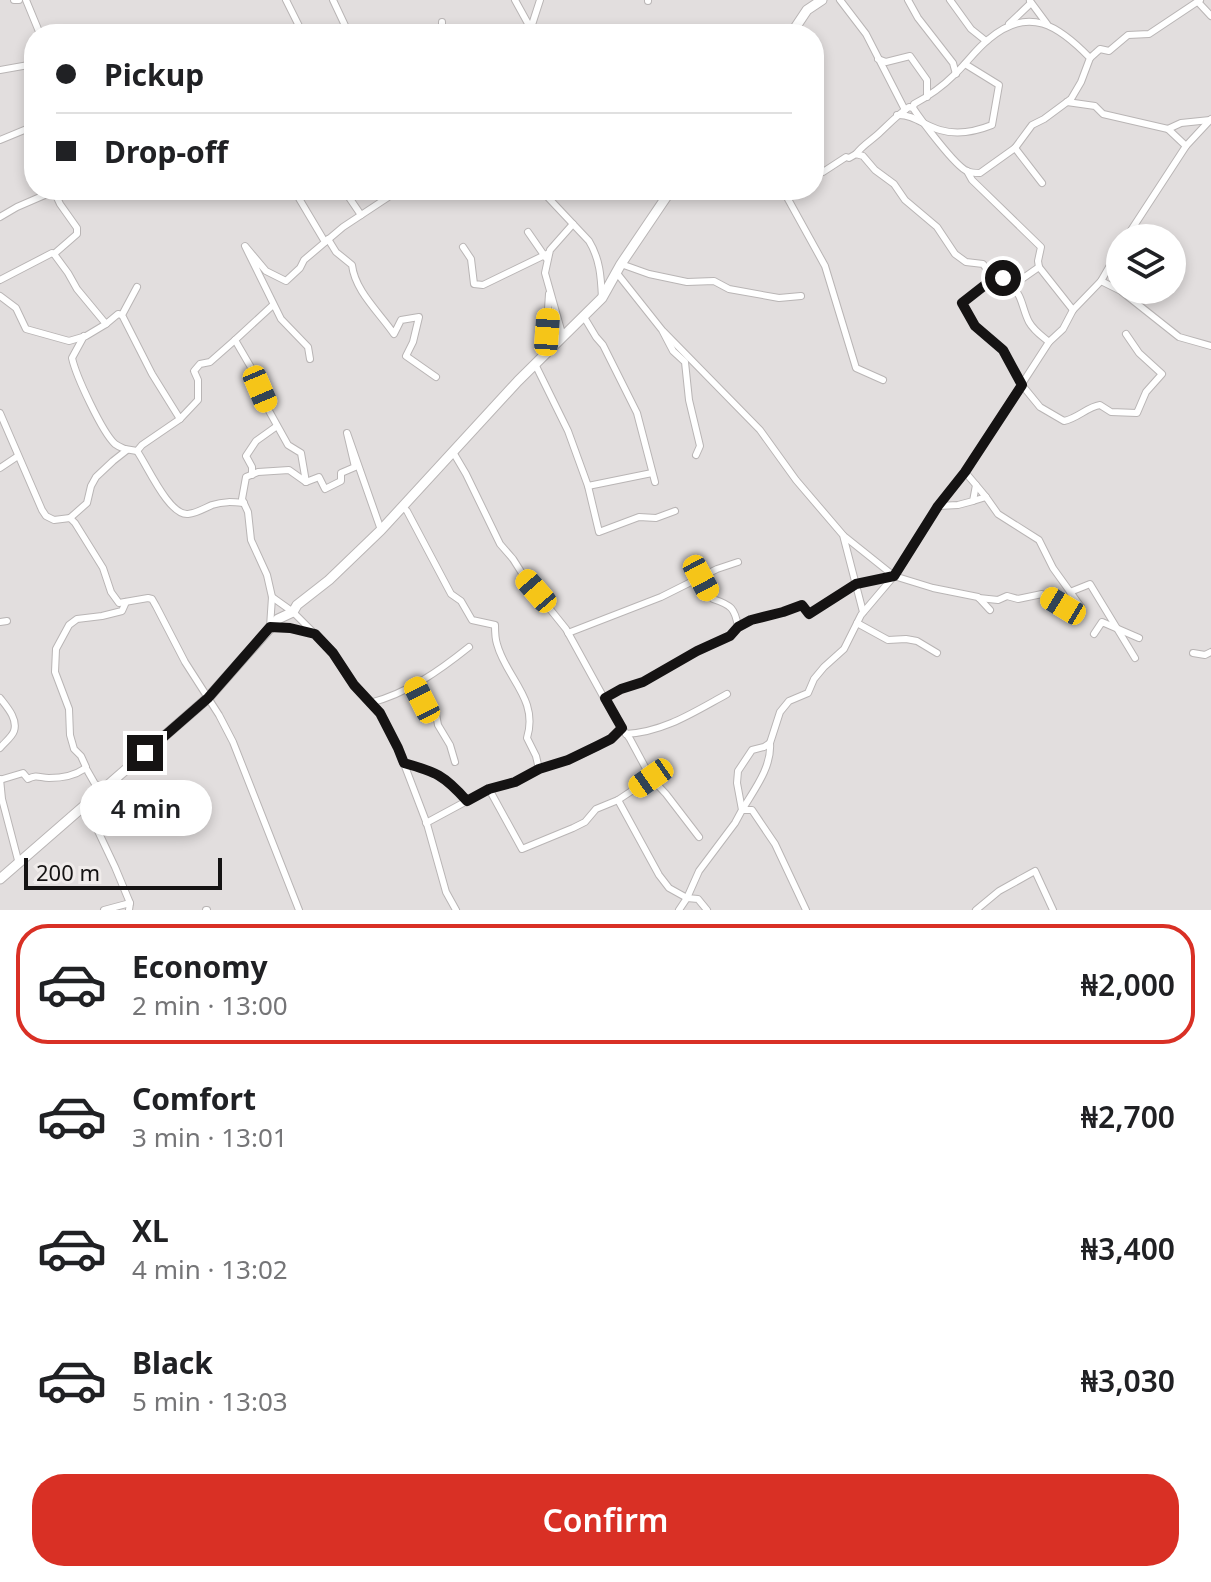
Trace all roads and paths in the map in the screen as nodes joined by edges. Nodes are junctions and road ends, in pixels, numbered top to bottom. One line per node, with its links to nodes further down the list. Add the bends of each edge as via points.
1 (26, 0): 13 (street)
2 (286, 0): 14 (street)
3 (334, 0): 15 (street)
4 (515, 0): 16 (street)
5 (540, 0): 17 (street)
6 (822, 0): 18 (street)
7 (840, 0): 23 (street)
8 (908, 0): 27 (street)
9 (950, 0): 21 (street)
10 (1030, 1): 19 (street); 20 (street)
11 (1199, 1): 12 (street); 22 (street, via 1149,34 1128,35)
12 (1211, 16)
13 (36, 24)
14 (298, 24)
15 (345, 24)
16 (526, 24)
17 (532, 24)
18 (798, 24)
19 (1006, 26): 20 (street, via 1031,19); 21 (street)
20 (1049, 27): 22 (street, via 1070,37)
21 (986, 41): 24 (street)
22 (1090, 58): 29 (street)
23 (878, 59): 28 (street, via 910,56 927,80); 31 (street)
24 (965, 64): 27 (street); 34 (street, via 999,85 992,125 953,132)
25 (24, 66): 26 (street)
26 (0, 70)
27 (956, 74): 28 (street)
28 (927, 97): 30 (street)
29 (1067, 102): 35 (street); 39 (street, via 1032,125)
30 (913, 108): 31 (street); 34 (street)
31 (905, 110): 32 (street)
32 (897, 115): 34 (street); 40 (street)
33 (1210, 119): 35 (street); 38 (street)
34 (922, 122): 42 (street)
35 (1168, 129): 38 (street)
36 (24, 130): 37 (street)
37 (0, 140)
38 (1186, 146): 55 (street)
39 (1015, 148): 42 (street, via 980,173); 43 (street)
40 (856, 154): 41 (street); 64 (street, via 937,227 955,254 983,264)
41 (824, 171)
42 (967, 171): 61 (street, via 1041,247)
43 (1042, 183)
44 (33, 200): 53 (street)
45 (58, 200): 59 (street, via 77,234)
46 (299, 200): 57 (street)
47 (351, 200): 52 (street)
48 (381, 200): 52 (street)
49 (550, 200): 54 (street)
50 (664, 200): 62 (street)
51 (789, 200): 89 (street, via 825,266 856,368)
52 (361, 215): 57 (street)
53 (0, 217)
54 (573, 224): 60 (street); 72 (street, via 598,259)
55 (1135, 224)
56 (528, 232): 60 (street)
57 (327, 240): 73 (street, via 286,281 266,271 245,246); 88 (street, via 352,265 364,296 394,334 401,320 419,317 406,356)
58 (463, 247): 60 (street, via 471,259 474,284 483,285)
59 (54, 254): 65 (street); 77 (street)
60 (547, 257): 69 (street)
61 (1039, 267): 67 (street); 74 (street)
62 (618, 268): 71 (street, via 687,282 714,281 779,298); 72 (street); 78 (street)
63 (1106, 272): 66 (street)
64 (993, 276): 67 (street); 90 (street, via 962,303 975,326 1003,350)
65 (0, 280)
66 (1101, 281): 74 (street); 84 (street, via 1179,337)
67 (1012, 286): 83 (street, via 1028,321)
68 (137, 287): 75 (street)
69 (549, 288): 81 (street); 85 (street)
70 (0, 296): 80 (street, via 16,308 26,329 69,341)
71 (801, 296)
72 (602, 298): 76 (street)
73 (273, 305): 82 (street); 86 (street, via 308,347)
74 (1073, 310): 83 (street)
75 (122, 315): 77 (street); 92 (street)
76 (584, 317): 81 (street); 101 (street, via 637,413)
77 (106, 324): 80 (street)
78 (664, 332): 97 (street, via 685,362 700,446); 115 (street, via 760,430)
79 (1126, 334): 90 (street, via 1162,374 1137,413 1111,412 1100,405 1064,421 1040,407)
80 (84, 336): 94 (street, via 72,358 77,377 103,427)
81 (563, 337): 85 (street)
82 (235, 340): 92 (street, via 194,371 198,400); 93 (street)
83 (1049, 342): 90 (street)
84 (1211, 346)
85 (545, 354): 87 (street)
86 (310, 359)
87 (535, 364): 96 (street); 106 (street)
88 (436, 377)
89 (883, 380)
90 (1022, 385): 100 (street)
91 (0, 413): 98 (street)
92 (180, 419): 95 (street)
93 (277, 426): 102 (street, via 250,447 246,456); 103 (street, via 288,445 301,453)
94 (125, 449): 95 (street); 113 (street, via 96,477 87,503)
95 (137, 451): 109 (street, via 166,498 183,514 227,501)
96 (453, 452): 110 (street); 131 (street, via 500,544)
97 (696, 455)
98 (18, 456): 99 (street); 113 (street, via 46,516)
99 (0, 468)
100 (965, 472): 105 (street); 111 (street)
101 (652, 473): 104 (street); 106 (street)
102 (252, 475): 103 (street, via 289,470); 109 (street, via 244,483)
103 (306, 482): 114 (street, via 319,477 325,489 355,467 347,433)
104 (655, 482)
105 (976, 485): 107 (street); 108 (street)
106 (588, 486): 112 (street, via 599,532)
107 (986, 497): 108 (street); 120 (street, via 998,514 1039,540)
108 (973, 501): 111 (street)
109 (244, 503): 121 (street)
110 (402, 506): 114 (street); 152 (street, via 451,594 472,620 495,625 496,642 527,704 527,738)
111 (938, 506): 117 (street)
112 (675, 511)
113 (70, 518): 123 (street, via 103,568 114,598)
114 (381, 530): 125 (street)
115 (843, 535): 117 (street); 119 (street)
116 (738, 562): 118 (street)
117 (894, 576): 119 (street); 122 (street); 126 (street)
118 (701, 578): 129 (street, via 713,599 733,609); 131 (street)
119 (856, 584): 126 (street); 129 (street, via 809,614 802,605)
120 (1070, 592): 122 (street, via 1081,607 1063,606 1042,594); 130 (street, via 1090,584)
121 (272, 597): 125 (street); 128 (street)
122 (979, 598): 124 (street)
123 (126, 602): 143 (street, via 152,599); 151 (street, via 122,611 77,619 56,649 55,672)
124 (990, 610)
125 (293, 612): 128 (street); 132 (street)
126 (863, 612): 127 (street)
127 (857, 623): 137 (street, via 888,640 917,641); 147 (street, via 844,649 814,679 808,693 789,701 780,712)
128 (270, 627): 132 (street); 143 (street)
129 (738, 627): 144 (street, via 730,636)
130 (1118, 629): 133 (street, via 1102,622); 134 (street); 139 (street)
131 (568, 633): 144 (street)
132 (315, 634): 145 (street)
133 (1094, 634)
134 (1139, 638)
135 (469, 647): 140 (street)
136 (1211, 652): 138 (street)
137 (937, 653)
138 (1193, 653)
139 (1135, 658)
140 (414, 685): 145 (street); 149 (street, via 436,714)
141 (727, 694): 146 (street, via 668,726 643,733)
142 (0, 698): 148 (street, via 14,722 14,732)
143 (208, 698): 155 (street); 168 (street, via 233,742)
144 (605, 698): 146 (street)
145 (370, 703): 150 (street)
146 (624, 731): 152 (street); 153 (street)
147 (770, 743): 160 (street, via 767,766); 160 (street, via 752,750 738,771)
148 (0, 748)
149 (455, 762)
150 (404, 763): 158 (street, via 442,777); 161 (street)
151 (84, 769): 154 (street, via 70,776 28,779 23,773); 155 (street)
152 (539, 769): 156 (street)
153 (651, 778): 157 (street); 162 (street)
154 (0, 780): 163 (street)
155 (105, 788): 159 (street)
156 (489, 789): 157 (street, via 522,849 585,822 596,809); 158 (street)
157 (618, 800): 165 (street, via 659,875)
158 (467, 801): 161 (street)
159 (86, 805): 163 (street); 166 (street)
160 (742, 810): 165 (street, via 699,871); 172 (street, via 752,810 767,832)
161 (426, 823): 169 (street)
162 (699, 837)
163 (19, 864): 164 (street)
164 (0, 879)
165 (687, 898): 170 (street); 171 (street, via 698,899)
166 (129, 907): 167 (street)
167 (104, 910)
168 (299, 910)
169 (456, 910)
170 (679, 910)
171 (707, 910)
172 (806, 910)
173 (976, 910): 174 (street, via 1035,871)
174 (1053, 910)

